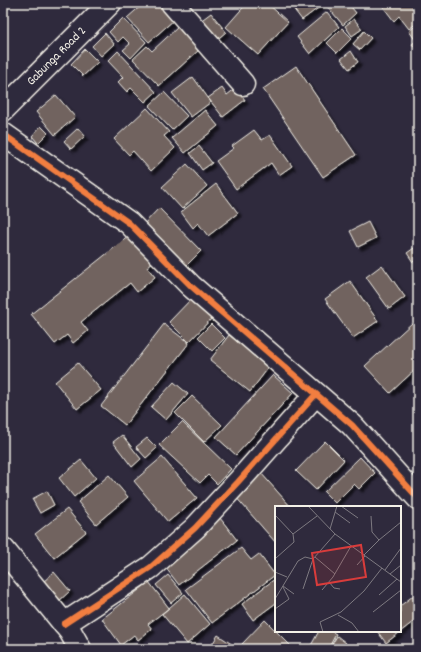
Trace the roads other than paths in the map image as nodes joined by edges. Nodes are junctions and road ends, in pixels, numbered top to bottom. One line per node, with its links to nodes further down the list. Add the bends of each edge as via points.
1 (110, 3): 4 (street, Gabunga Road 2)
2 (172, 3): 3 (street)
3 (243, 84)
4 (3, 110)
5 (3, 134): 6 (street, via 129,223 191,286)
6 (316, 394): 7 (street, via 352,425); 9 (street, via 195,528 150,567)
7 (415, 488)
8 (3, 549): 9 (street)
9 (64, 624): 10 (street)
10 (81, 648)

